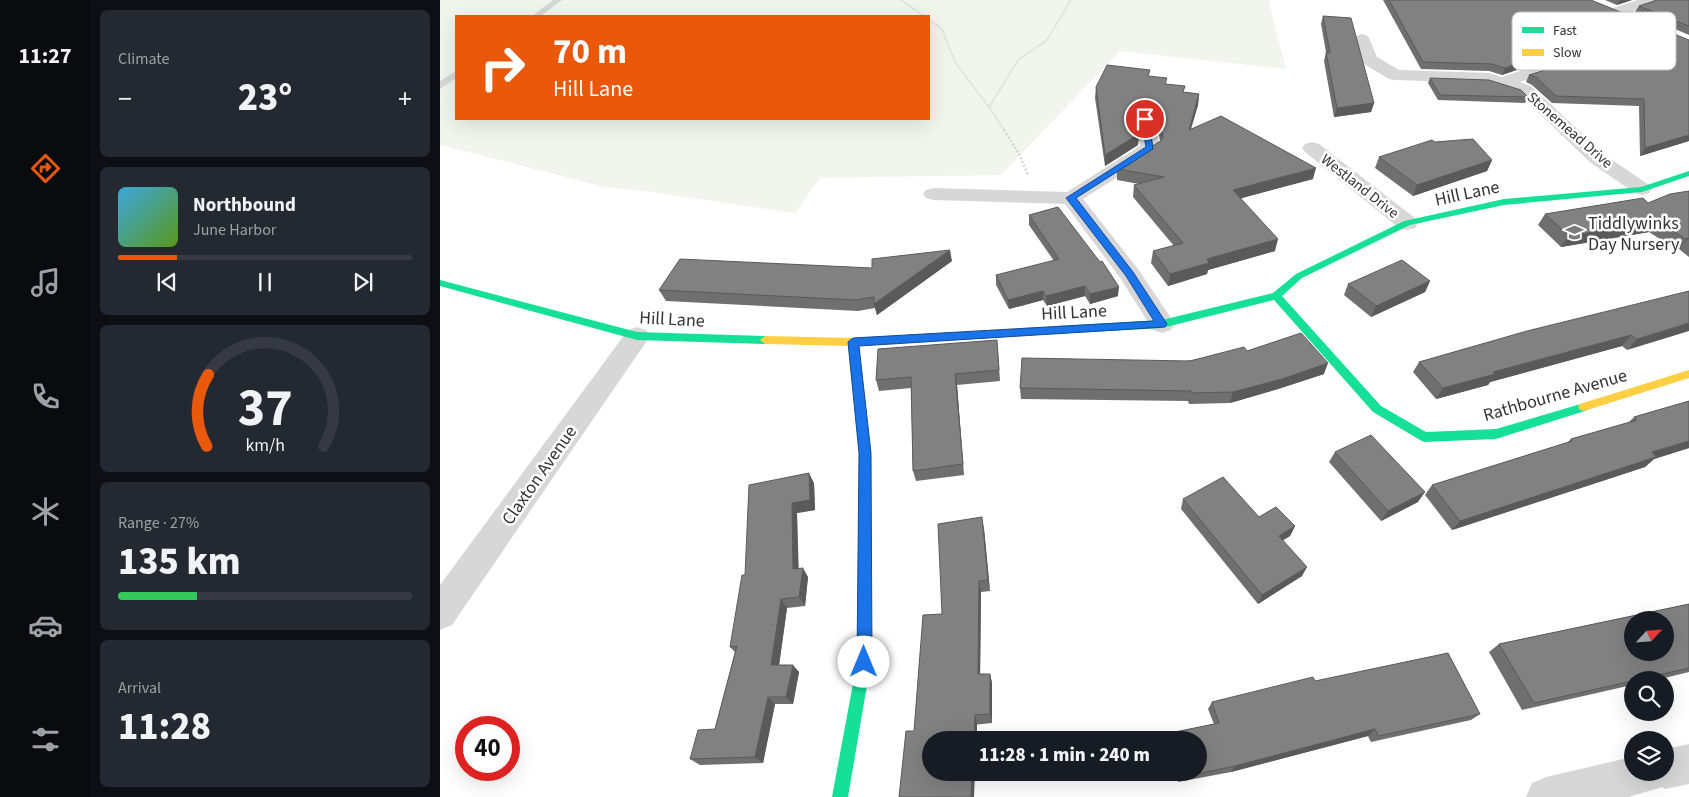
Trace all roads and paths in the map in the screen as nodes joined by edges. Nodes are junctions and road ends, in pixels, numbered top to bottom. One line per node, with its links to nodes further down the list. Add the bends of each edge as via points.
1 (558, 0): 7 (lane)
2 (901, 0): 8 (path)
3 (1071, 0): 15 (path, via 1047,40 1018,60)
4 (1653, 0): 6 (street)
5 (1598, 4): 6 (street)
6 (1615, 12)
7 (537, 15)
8 (923, 15)
9 (930, 21): 15 (path, via 942,29 955,62)
10 (1362, 39): 13 (street, Stonemead Drive, via 1370,60 1395,75 1489,78)
11 (1558, 70): 13 (street)
12 (455, 75): 14 (lane)
13 (1502, 83): 19 (street, Stonemead Drive, via 1525,90 1598,159)
14 (440, 86)
15 (989, 107): 21 (path, via 1019,154)
16 (1145, 119): 22 (street, via 1150,148)
17 (1312, 148): 23 (street, Westland Drive)
18 (1689, 173): 19 (street, Hill Lane)
19 (1642, 189): 23 (street, Hill Lane, via 1504,202)
20 (933, 194): 21 (street)
21 (1035, 197): 22 (street)
22 (1071, 198): 26 (street, via 1130,274)
23 (1407, 223): 25 (street, Hill Lane, via 1299,276)
24 (440, 283): 27 (street, Hill Lane)
25 (1276, 296): 26 (street, Hill Lane); 29 (street, Rathbourne Avenue, via 1377,409 1424,437 1496,434)
26 (1162, 324): 28 (street, Hill Lane)
27 (637, 336): 28 (street, Hill Lane); 30 (street, Claxton Avenue)
28 (853, 342): 34 (street, via 865,453 864,662)
29 (1689, 374)
30 (440, 613)
31 (1689, 764): 32 (street)
32 (1674, 767)
33 (1624, 778): 35 (street)
34 (840, 797)
35 (1546, 797)

